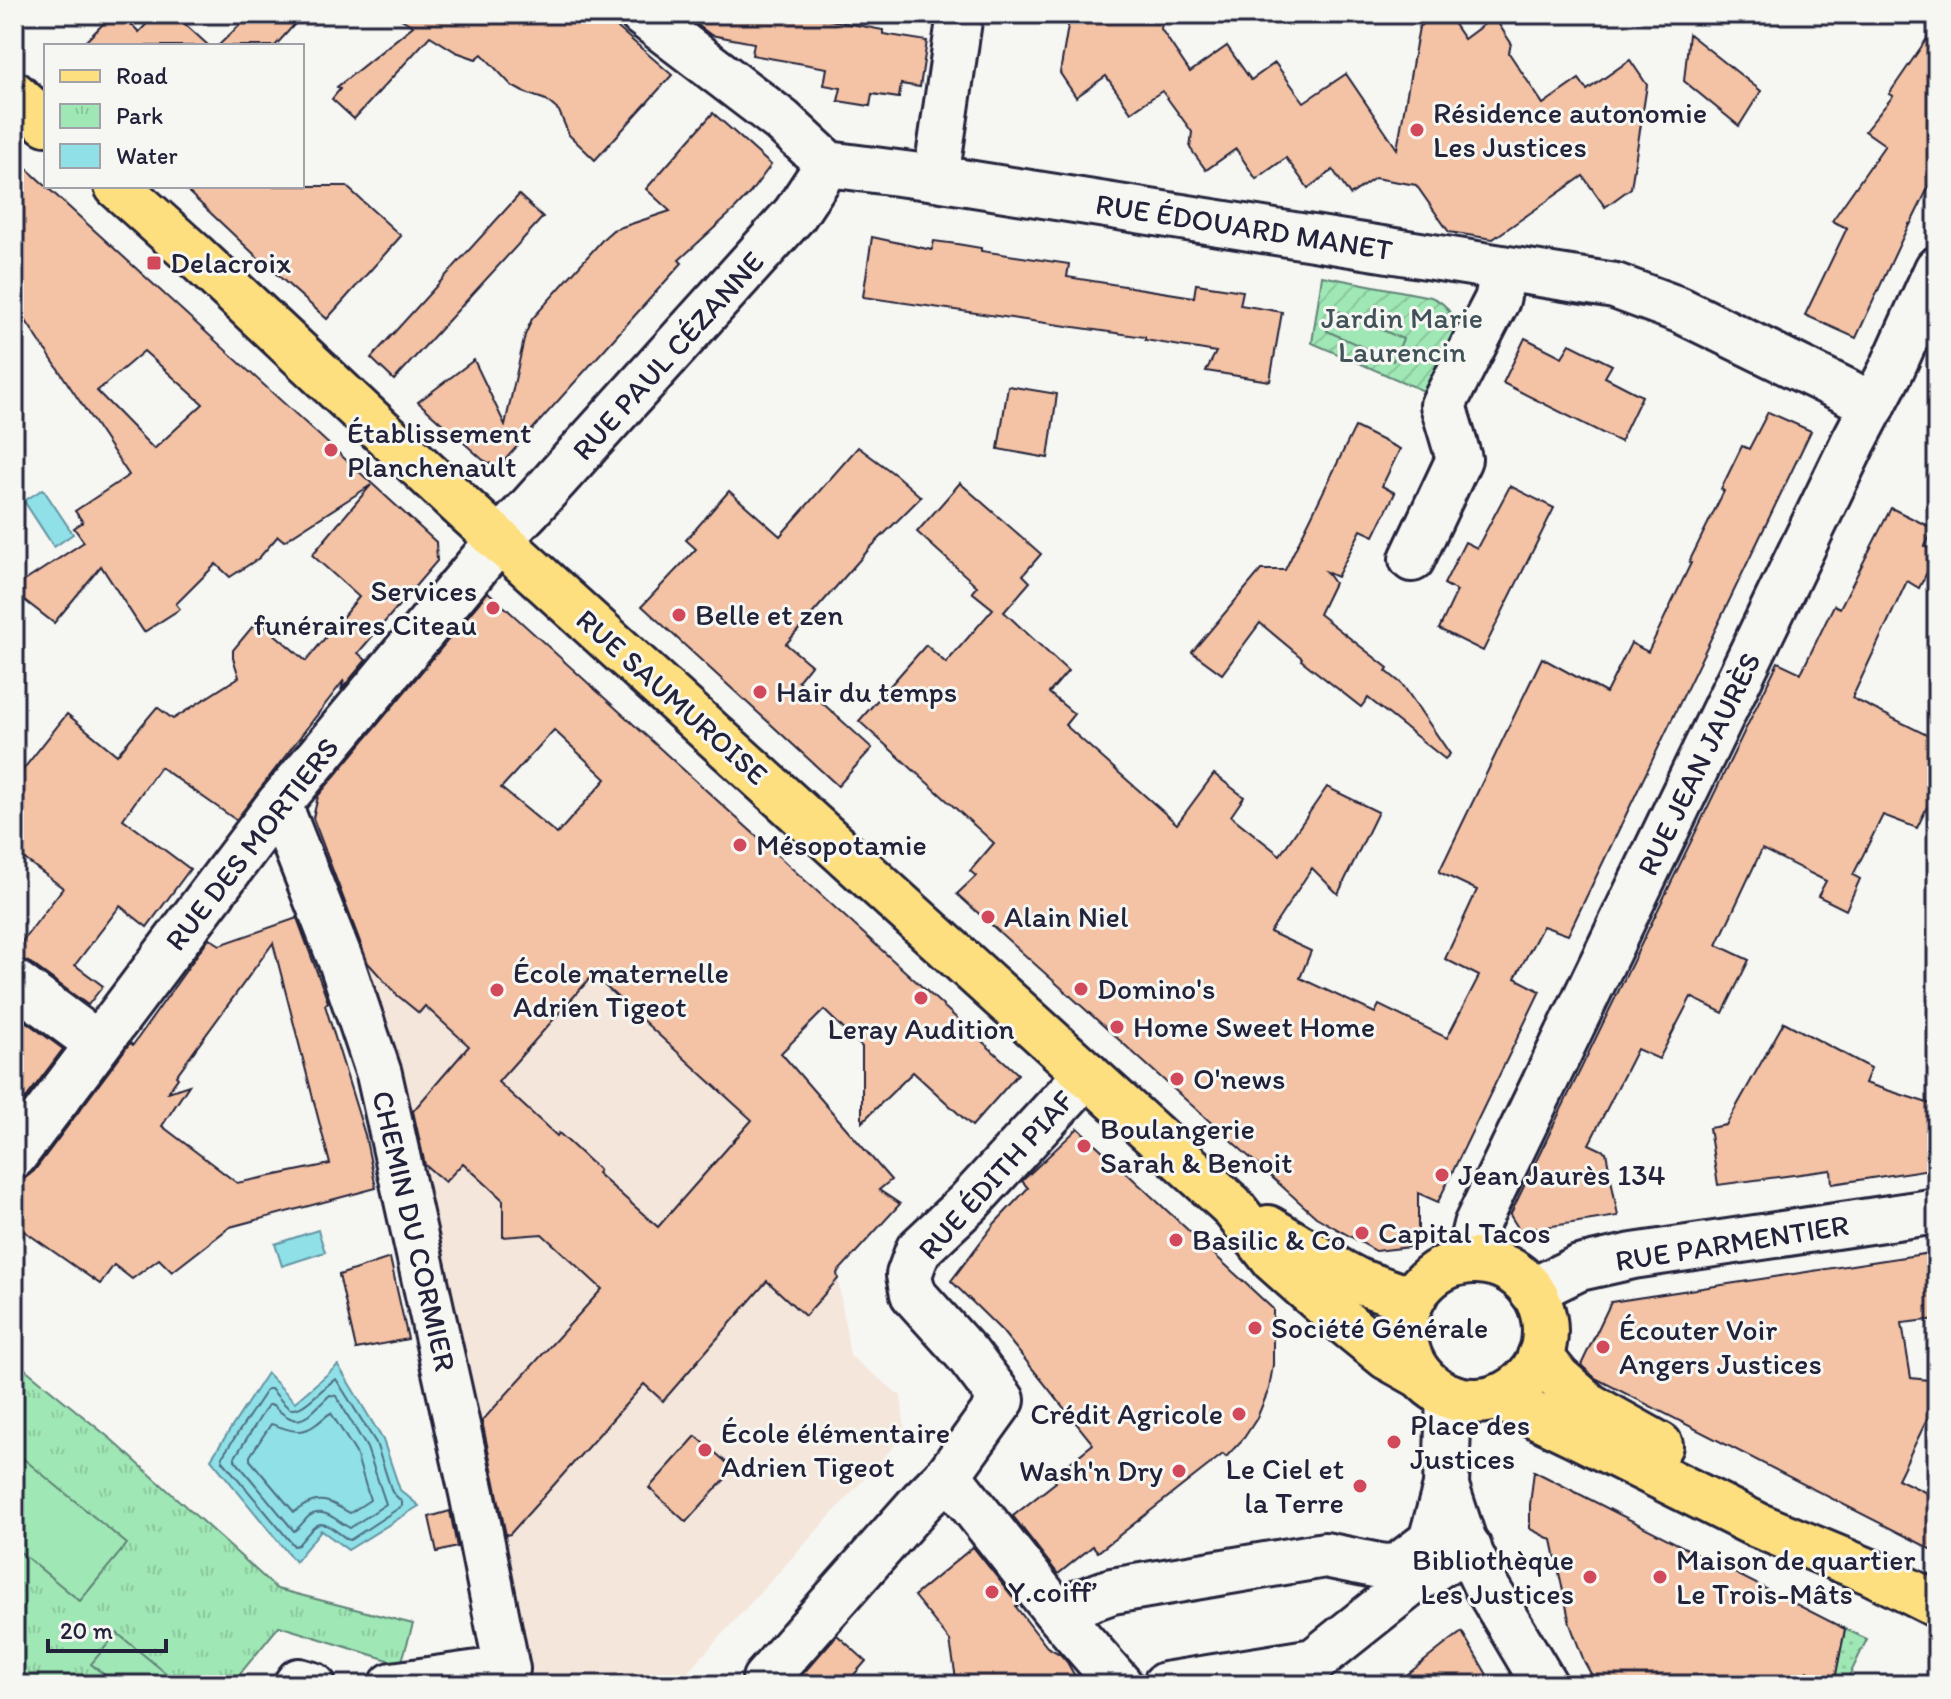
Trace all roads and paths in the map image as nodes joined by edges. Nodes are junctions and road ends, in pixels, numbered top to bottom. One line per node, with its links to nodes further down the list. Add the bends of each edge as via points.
1 (642, 14): 5 (street, via 782,121)
2 (960, 14): 6 (street)
3 (14, 94): 4 (main road)
4 (44, 121)
5 (828, 164): 6 (street, RUE ÉDOUARD MANET); 11 (street, RUE PAUL CÉZANNE, via 755,261)
6 (936, 178): 8 (street, RUE ÉDOUARD MANET)
7 (119, 188): 11 (main road, RUE SAUMUROISE)
8 (1504, 269): 10 (street, RUE ÉDOUARD MANET, via 1615,286 1680,310); 12 (street, via 1497,300 1443,405 1459,459)
9 (1937, 269): 10 (street, RUE JEAN JAURÈS)
10 (1873, 406): 20 (street, RUE JEAN JAURÈS, via 1477,1222)
11 (499, 540): 13 (street, RUE DES MORTIERS); 16 (main road, RUE SAUMUROISE)
12 (1412, 559)
13 (279, 804): 15 (street, RUE DES MORTIERS); 34 (street, CHEMIN DU CORMIER, via 379,1074 507,1669)
14 (14, 982): 15 (street)
15 (98, 1044): 17 (street, RUE DES MORTIERS)
16 (1087, 1074): 18 (main road, RUE SAUMUROISE); 26 (street, RUE ÉDITH PIAF, via 918,1250 909,1275 913,1294 1002,1400)
17 (14, 1156)
18 (1231, 1205): 22 (main road, RUE SAUMUROISE, via 1358,1281); 24 (main road, RUE SAUMUROISE, via 1274,1260 1310,1292 1387,1357)
19 (1937, 1211): 21 (street, RUE PARMENTIER, via 1633,1256 1579,1268)
20 (1475, 1261): 21 (main road, via 1511,1271); 22 (main road, via 1438,1272)
21 (1532, 1291): 23 (main road, via 1545,1328)
22 (1412, 1300): 24 (main road, via 1405,1339 1413,1365)
23 (1540, 1356): 25 (main road, via 1523,1382); 29 (main road, via 1590,1406 1768,1505)
24 (1435, 1386): 25 (main road, via 1468,1401); 27 (street)
25 (1497, 1397): 29 (main road, via 1757,1525)
26 (948, 1475): 31 (street); 35 (street, RUE ÉDITH PIAF)
27 (1446, 1486): 28 (street); 31 (street, via 1431,1541 1398,1566 1325,1555 1112,1591)
28 (1469, 1548): 37 (street, via 1413,1582 1314,1661); 38 (street)
29 (1871, 1572): 30 (main road)
30 (1937, 1605)
31 (1056, 1611): 36 (street)
32 (296, 1685): 33 (street)
33 (313, 1685)
34 (392, 1685)
35 (765, 1685)
36 (1120, 1685)
37 (1165, 1685)
38 (1545, 1685)

